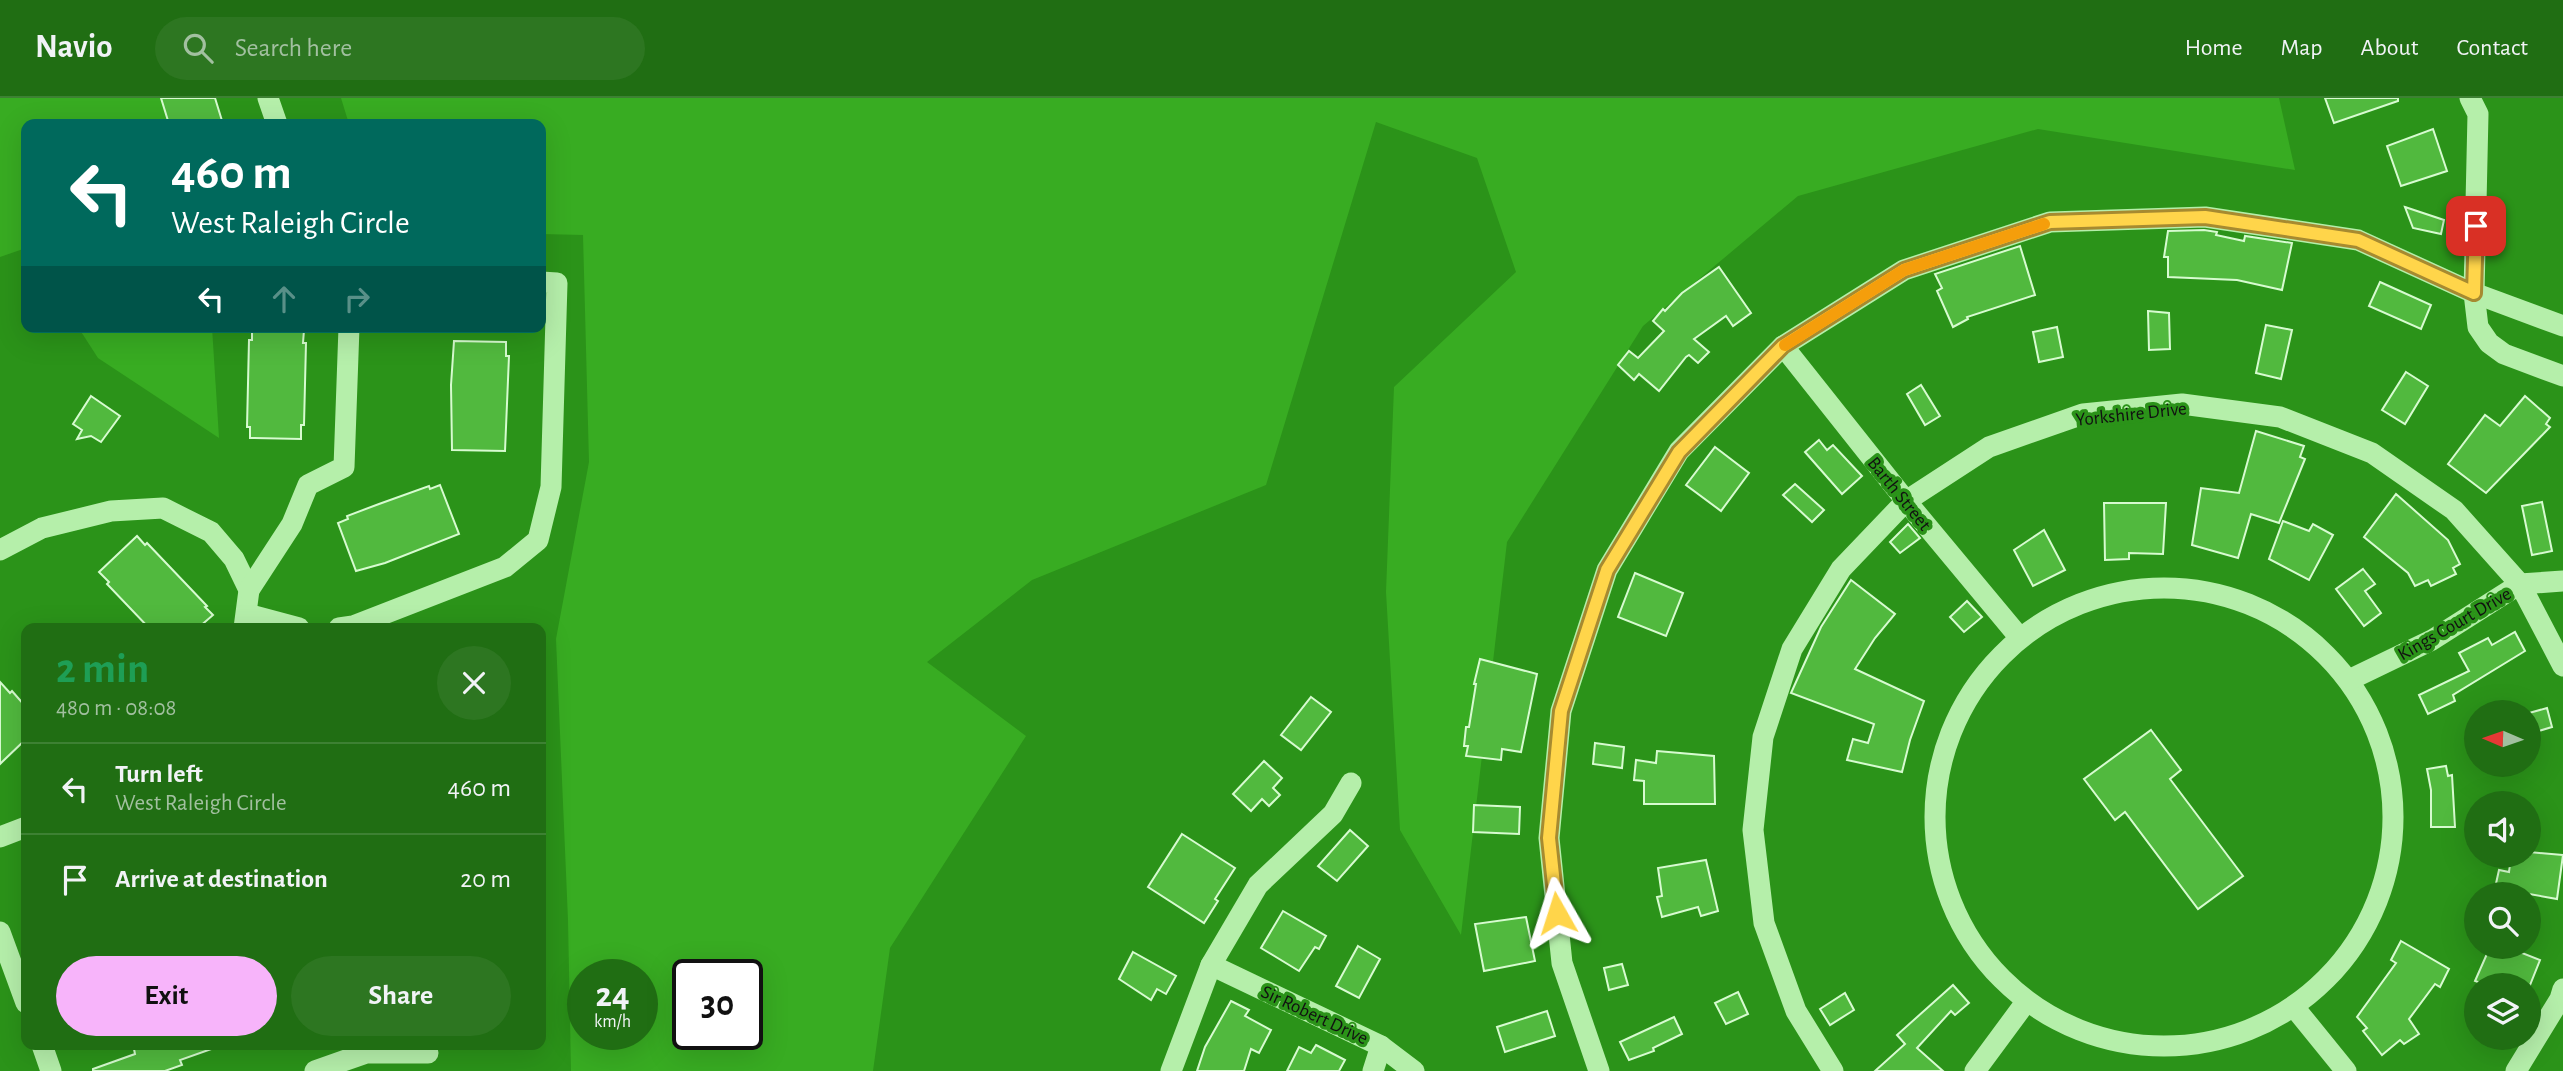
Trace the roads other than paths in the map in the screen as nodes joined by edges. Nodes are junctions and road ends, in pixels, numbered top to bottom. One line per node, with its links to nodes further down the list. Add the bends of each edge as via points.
1 (268, 98): 3 (street)
2 (2470, 98): 5 (street, via 2478,114)
3 (276, 119)
4 (546, 282): 16 (street, via 557,283 551,487 538,540 505,567)
5 (2474, 293): 6 (street); 8 (street, via 2358,240 2205,217 2050,222 1904,270); 9 (street, via 2478,327 2489,342 2504,354)
6 (2563, 326)
7 (349, 333): 14 (street, via 344,467 308,485 292,524)
8 (1783, 346): 10 (street, Barth Street); 37 (street, via 1679,452 1621,546 1607,570 1561,711 1549,838 1562,962)
9 (2563, 376)
10 (1906, 501): 13 (street, Yorkshire Drive, via 1989,447 2083,414 2182,404 2280,417 2372,453 2454,510); 17 (street, Barth Street); 38 (street, Yorkshire Drive, via 1841,569 1813,614 1793,649 1763,737 1753,831 1764,923 1796,1012)
11 (0, 550): 14 (street, via 41,528 111,510 163,508 211,532 234,559)
12 (2563, 581): 13 (street, Kings Court Drive)
13 (2521, 584): 18 (street, Yorkshire Drive); 19 (street, Kings Court Drive, via 2432,640)
14 (250, 590): 15 (street)
15 (245, 621)
16 (362, 623)
17 (2020, 638): 19 (street, via 2064,610 2114,592 2167,587 2219,593 2269,612 2313,641); 27 (street, via 1973,689 1943,752 1934,821 1952,902 1978,952)
18 (2563, 666)
19 (2349, 680): 28 (street, via 2382,746 2394,818 2382,891 2347,956)
20 (1351, 783): 24 (street, via 1333,814 1258,886)
21 (21, 829): 22 (street)
22 (0, 837)
23 (0, 932): 25 (street)
24 (1211, 965): 29 (street, Sir Robert Drive); 34 (street)
25 (21, 989)
26 (2563, 989): 41 (street)
27 (2026, 1002): 28 (street, via 2076,1030 2131,1045 2165,1046 2188,1046 2243,1033); 39 (street)
28 (2294, 1007): 40 (street)
29 (1381, 1046): 35 (street); 36 (street, Sir Robert Drive)
30 (44, 1050): 32 (street)
31 (428, 1056): 33 (street, via 366,1053)
32 (51, 1071)
33 (315, 1071)
34 (1171, 1071)
35 (1373, 1071)
36 (1414, 1071)
37 (1598, 1071)
38 (1833, 1071)
39 (1975, 1071)
40 (2346, 1071)
41 (2516, 1071)

